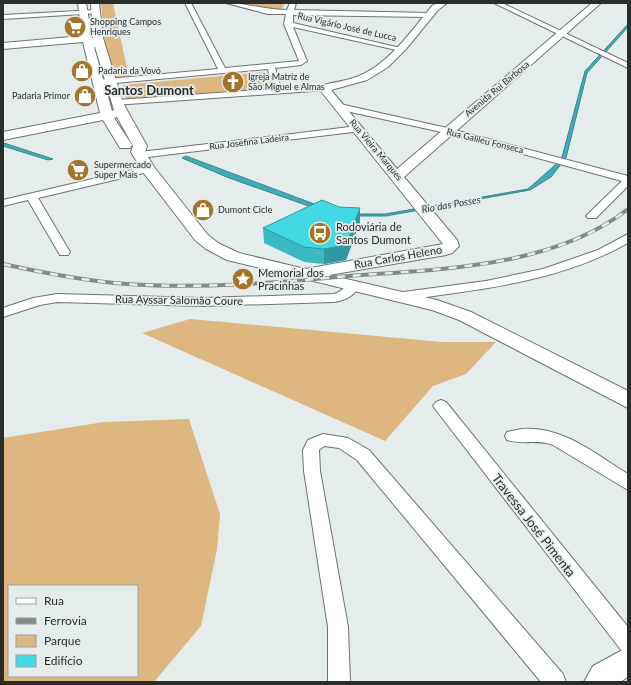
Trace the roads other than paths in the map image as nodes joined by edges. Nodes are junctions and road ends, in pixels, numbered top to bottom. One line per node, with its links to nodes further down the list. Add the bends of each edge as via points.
1 (188, 3): 20 (street)
2 (231, 3): 9 (street, via 260,11)
3 (293, 3): 9 (street)
4 (443, 3): 10 (main road)
5 (497, 3): 13 (street)
6 (597, 3): 13 (main road, Avenida Rui Barbosa)
7 (96, 7): 8 (street); 17 (main road, via 98,38)
8 (82, 8): 11 (street); 14 (main road)
9 (288, 12): 10 (street); 12 (street)
10 (429, 15): 16 (main road)
11 (5, 17)
12 (288, 24): 16 (street, Rua Vigário José de Lucca); 18 (street, via 303,61 298,64)
13 (562, 34): 19 (street); 29 (main road, Avenida Rui Barbosa)
14 (86, 39): 15 (main road); 17 (main road, via 94,41); 22 (main road)
15 (3, 46)
16 (401, 49): 23 (main road, via 386,63 364,77)
17 (102, 53): 21 (main road)
18 (271, 66): 20 (street); 24 (street)
19 (628, 66)
20 (224, 71): 21 (street)
21 (111, 81): 22 (street); 25 (main road)
22 (97, 83): 25 (main road, via 110,101); 27 (main road)
23 (324, 88): 24 (street); 26 (main road, Rua Vieira Marques)
24 (277, 91): 25 (street)
25 (119, 108): 27 (main road); 31 (main road, via 140,146)
26 (340, 108): 28 (main road, Rua Vieira Marques); 29 (street, Rua Galileu Fonseca)
27 (107, 116): 30 (main road); 31 (main road, via 128,148)
28 (358, 129): 31 (street, Rua Josefina Ladeira); 33 (main road, Rua Vieira Marques)
29 (447, 131): 33 (main road, Avenida Rui Barbosa); 34 (street, Rua Galileu Fonseca)
30 (3, 136)
31 (139, 154): 32 (main road)
32 (148, 169): 35 (street); 41 (main road, via 212,246 233,257)
33 (397, 176): 37 (main road, Rua Vieira Marques)
34 (628, 179): 38 (street)
35 (31, 196): 36 (street); 40 (street)
36 (3, 203)
37 (424, 209): 41 (main road, Rua Carlos Heleno, via 451,243 446,250)
38 (592, 216)
39 (628, 238): 43 (street, via 598,255 534,275)
40 (64, 252)
41 (303, 274): 42 (main road)
42 (353, 287): 43 (main road); 44 (street, Rua Ayssar Salomão Coure, via 343,296 334,298 202,302 57,298 38,301)
43 (396, 297): 45 (main road, via 437,306 464,316)
44 (3, 313)
45 (628, 400)
46 (441, 406): 49 (street, Travessa José Pimenta)
47 (512, 436): 48 (street, via 533,434 550,437)
48 (628, 483)
49 (628, 643)
50 (628, 661): 53 (main road, via 603,676)
51 (339, 682): 52 (street, via 338,627 312,471 311,450 314,444 323,440 342,442 362,456 392,487)
52 (555, 682)
53 (599, 682)

